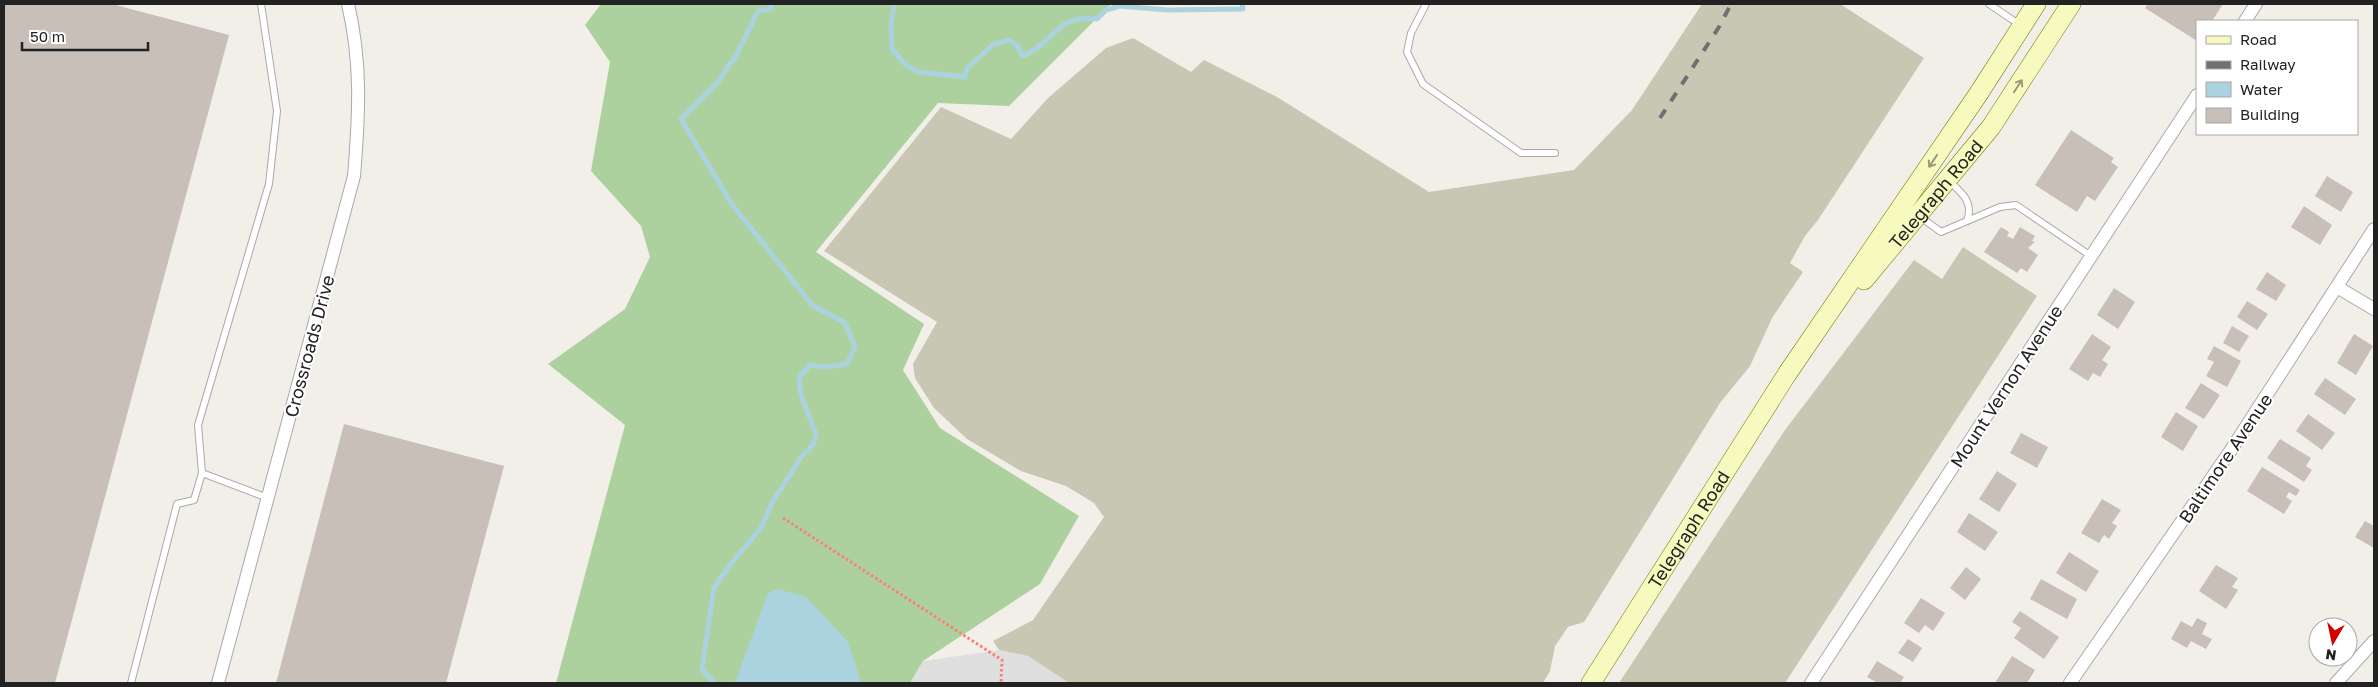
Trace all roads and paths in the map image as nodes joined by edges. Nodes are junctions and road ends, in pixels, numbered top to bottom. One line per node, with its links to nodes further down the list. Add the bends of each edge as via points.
1 (261, 4): 20 (lane, via 277,111 269,184 198,425)
2 (348, 4): 21 (street, Crossroads Drive, via 359,69 354,176)
3 (1426, 4): 11 (lane, via 1411,33 1407,52 1423,84 1521,154)
4 (1989, 4): 9 (lane)
5 (2036, 4): 9 (main road, Telegraph Road)
6 (2071, 4): 12 (main road, Telegraph Road, one-way to 6, via 1991,127)
7 (2256, 4): 8 (street)
8 (2246, 20)
9 (2021, 26): 19 (main road, Telegraph Road, one-way to 19, via 1980,93)
10 (2196, 96): 16 (street, Mount Vernon Avenue)
11 (1555, 153)
12 (1948, 180): 13 (main road, Telegraph Road); 14 (lane, via 1968,201 1970,213)
13 (1918, 216): 14 (lane, via 1941,232); 19 (main road, Telegraph Road)
14 (1967, 221): 16 (lane, via 2000,207 2016,205)
15 (2374, 229): 17 (street, Baltimore Avenue)
16 (2091, 256): 24 (street, Mount Vernon Avenue)
17 (2337, 287): 18 (street); 29 (street, Baltimore Avenue, via 2229,453)
18 (2374, 309)
19 (1787, 374): 28 (main road, Telegraph Road)
20 (202, 473): 21 (lane); 25 (lane, via 194,500 177,504)
21 (268, 498): 26 (street, Crossroads Drive)
22 (783, 518): 27 (path, via 1002,660)
23 (2374, 641): 30 (street)
24 (1817, 681)
25 (131, 683)
26 (218, 683)
27 (1001, 683)
28 (1591, 683)
29 (2070, 683)
30 (2336, 683)

